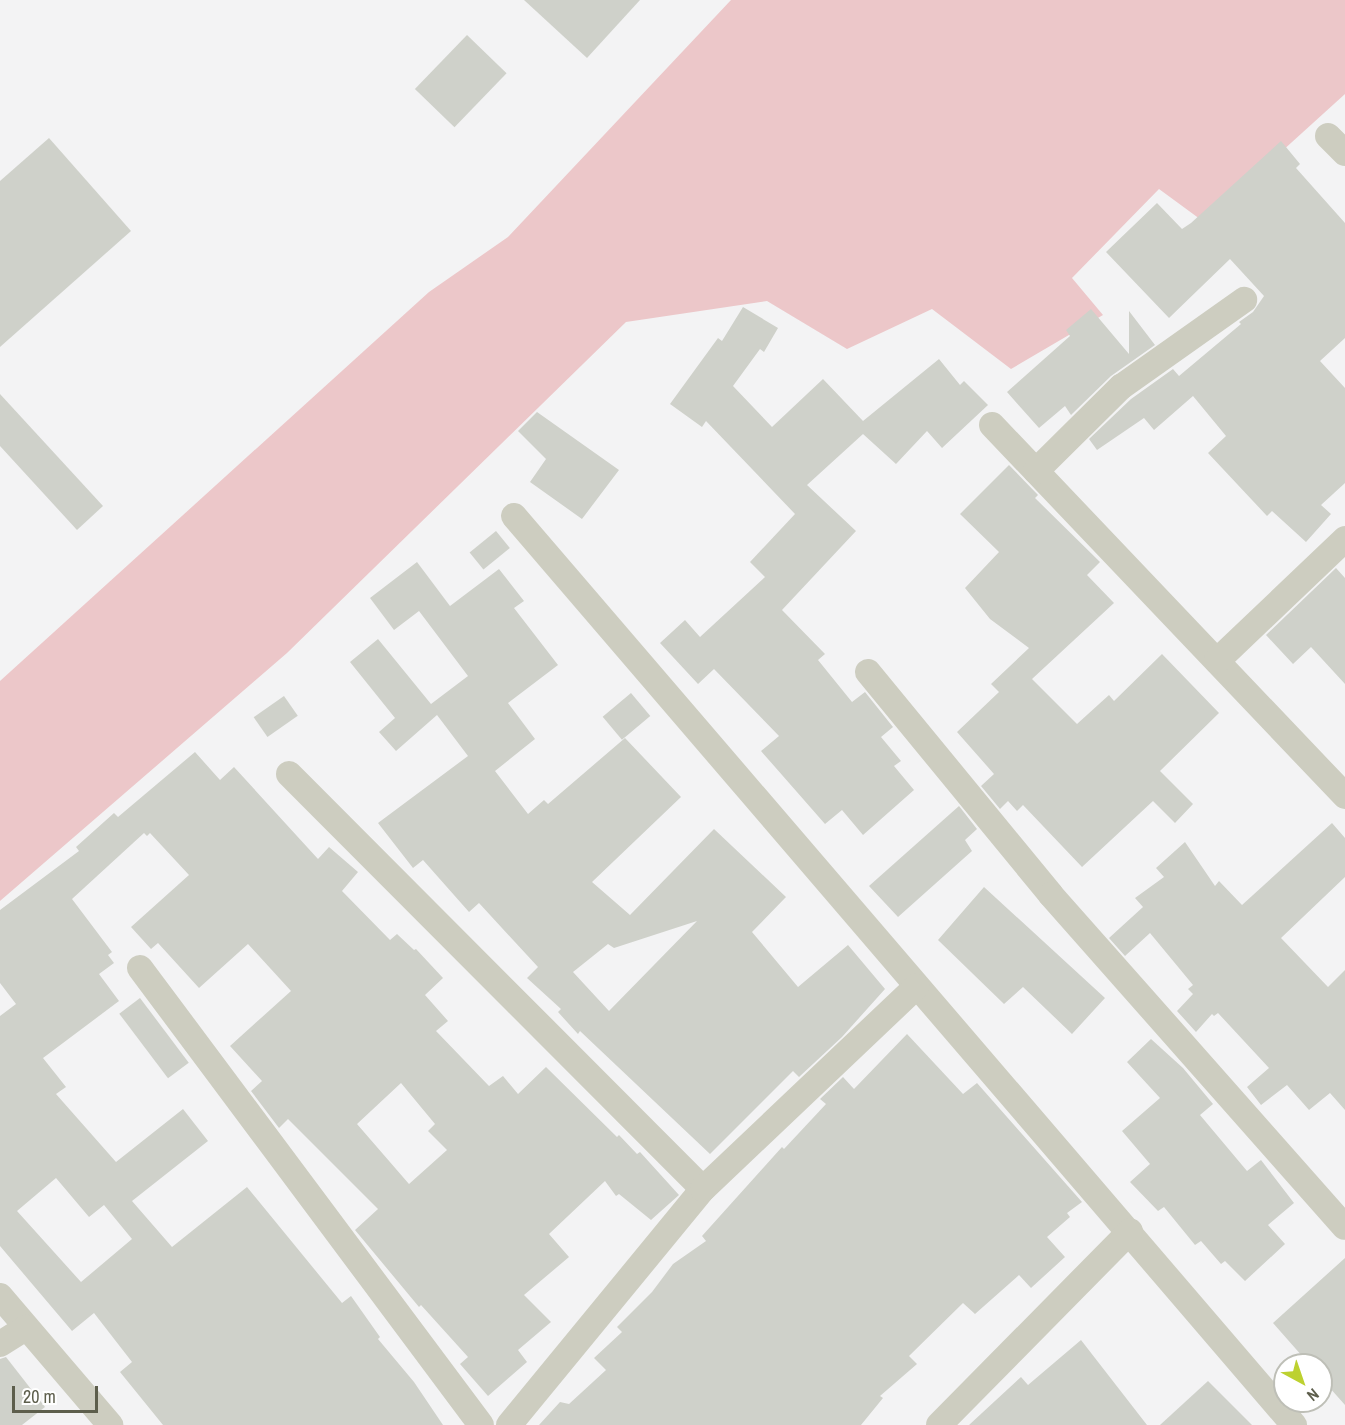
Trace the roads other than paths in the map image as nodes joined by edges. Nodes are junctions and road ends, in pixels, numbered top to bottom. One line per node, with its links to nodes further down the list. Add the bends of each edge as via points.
1 (1244, 300): 3 (street, via 1121,387)
2 (992, 425): 3 (street)
3 (1036, 471): 6 (street)
4 (514, 516): 11 (street)
5 (1345, 539): 6 (street)
6 (1216, 661): 9 (street)
7 (868, 672): 13 (street, via 1051,895)
8 (289, 774): 12 (street)
9 (1345, 796)
10 (140, 968): 19 (street)
11 (916, 987): 12 (street); 14 (street)
12 (703, 1189): 20 (street)
13 (1345, 1227)
14 (1130, 1231): 21 (street); 22 (street)
15 (0, 1296): 16 (street)
16 (26, 1328): 17 (street); 18 (street)
17 (0, 1344)
18 (110, 1425)
19 (481, 1425)
20 (509, 1425)
21 (939, 1425)
22 (1294, 1425)

